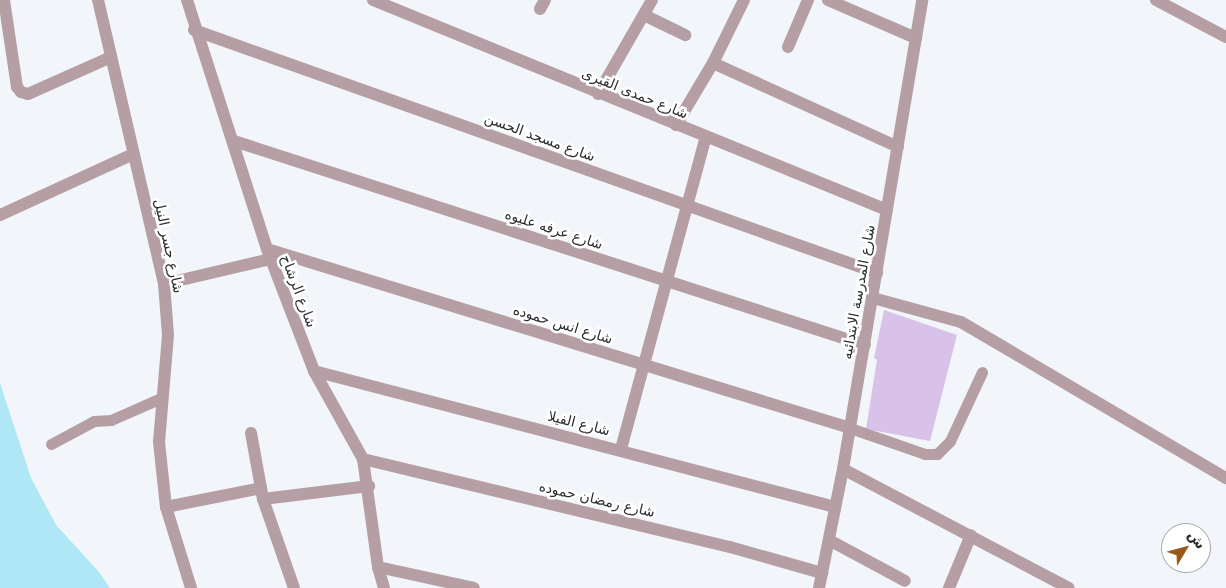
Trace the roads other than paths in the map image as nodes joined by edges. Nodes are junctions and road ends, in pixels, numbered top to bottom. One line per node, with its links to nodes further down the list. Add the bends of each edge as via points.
1 (4, 0): 17 (street, via 17,87 28,94)
2 (98, 0): 17 (street, شارع جسر النيل)
3 (187, 0): 12 (street, شارع الرشاح)
4 (372, 0): 19 (street, شارع حمدى القيرى)
5 (652, 0): 11 (street)
6 (744, 0): 18 (street)
7 (808, 0): 16 (street)
8 (828, 0): 15 (street)
9 (922, 0): 15 (street, شارع المدرسة الابتدائيه)
10 (1156, 0): 14 (street)
11 (644, 15): 13 (street); 19 (street)
12 (194, 30): 22 (street, شارع الرشاح); 25 (street, شارع مسجد الحسن)
13 (685, 35)
14 (1226, 37)
15 (916, 38): 23 (street, شارع المدرسة الابتدائيه)
16 (788, 47)
17 (111, 57): 24 (street, شارع جسر النيل)
18 (713, 64): 20 (street); 23 (street)
19 (598, 94): 20 (street, شارع حمدى القيرى)
20 (676, 125): 21 (street, شارع حمدى القيرى)
21 (706, 138): 25 (street); 26 (street, شارع حمدى القيرى)
22 (234, 141): 28 (street, شارع الرشاح); 30 (street, شارع عرفه عليوه)
23 (898, 148): 26 (street, شارع المدرسة الابتدائيه)
24 (133, 154): 27 (street); 31 (street, شارع جسر النيل)
25 (686, 206): 29 (street, شارع مسجد الحسن); 30 (street)
26 (888, 210): 29 (street, شارع المدرسة الابتدائيه)
27 (0, 215)
28 (269, 254): 31 (street); 34 (street, شارع انس حموده); 35 (street, شارع الرشاح)
29 (877, 273): 32 (street, شارع المدرسة الابتدائيه)
30 (669, 282): 33 (street, شارع عرفه عليوه); 34 (street)
31 (164, 284): 37 (street, شارع جسر النيل, via 168,335)
32 (873, 298): 33 (street, شارع المدرسة الابتدائيه); 44 (street, via 961,322)
33 (865, 345): 38 (street, شارع المدرسة الابتدائيه)
34 (644, 365): 38 (street, شارع انس حموده); 41 (street)
35 (314, 371): 41 (street, شارع الفيلا); 42 (street, شارع الرشاح)
36 (982, 372): 38 (lane, via 950,441 937,454 925,454)
37 (161, 398): 40 (lane, via 110,420 94,421); 47 (street, شارع جسر النيل, via 159,442)
38 (850, 428): 43 (street, شارع المدرسة الابتدائيه)
39 (251, 433): 46 (street)
40 (51, 444)
41 (622, 449): 48 (street, شارع الفيلا)
42 (363, 459): 45 (street, شارع الرشاح); 52 (street, شارع رمضان حموده, via 730,546)
43 (843, 469): 48 (street, شارع المدرسة الابتدائيه); 49 (street)
44 (1226, 478)
45 (369, 486): 46 (street); 51 (street, شارع الرشاح)
46 (262, 493): 47 (street); 55 (street)
47 (166, 507): 54 (street, شارع جسر النيل)
48 (836, 507): 50 (street, شارع المدرسة الابتدائيه)
49 (971, 535): 59 (street); 60 (street)
50 (829, 540): 52 (street, شارع المدرسة الابتدائيه); 53 (street)
51 (378, 567): 56 (street, شارع الرشاح); 57 (street)
52 (822, 573): 58 (street, شارع المدرسة الابتدائيه)
53 (904, 581)
54 (191, 588)
55 (294, 588)
56 (384, 588)
57 (474, 588)
58 (819, 588)
59 (949, 588)
60 (1069, 588)

